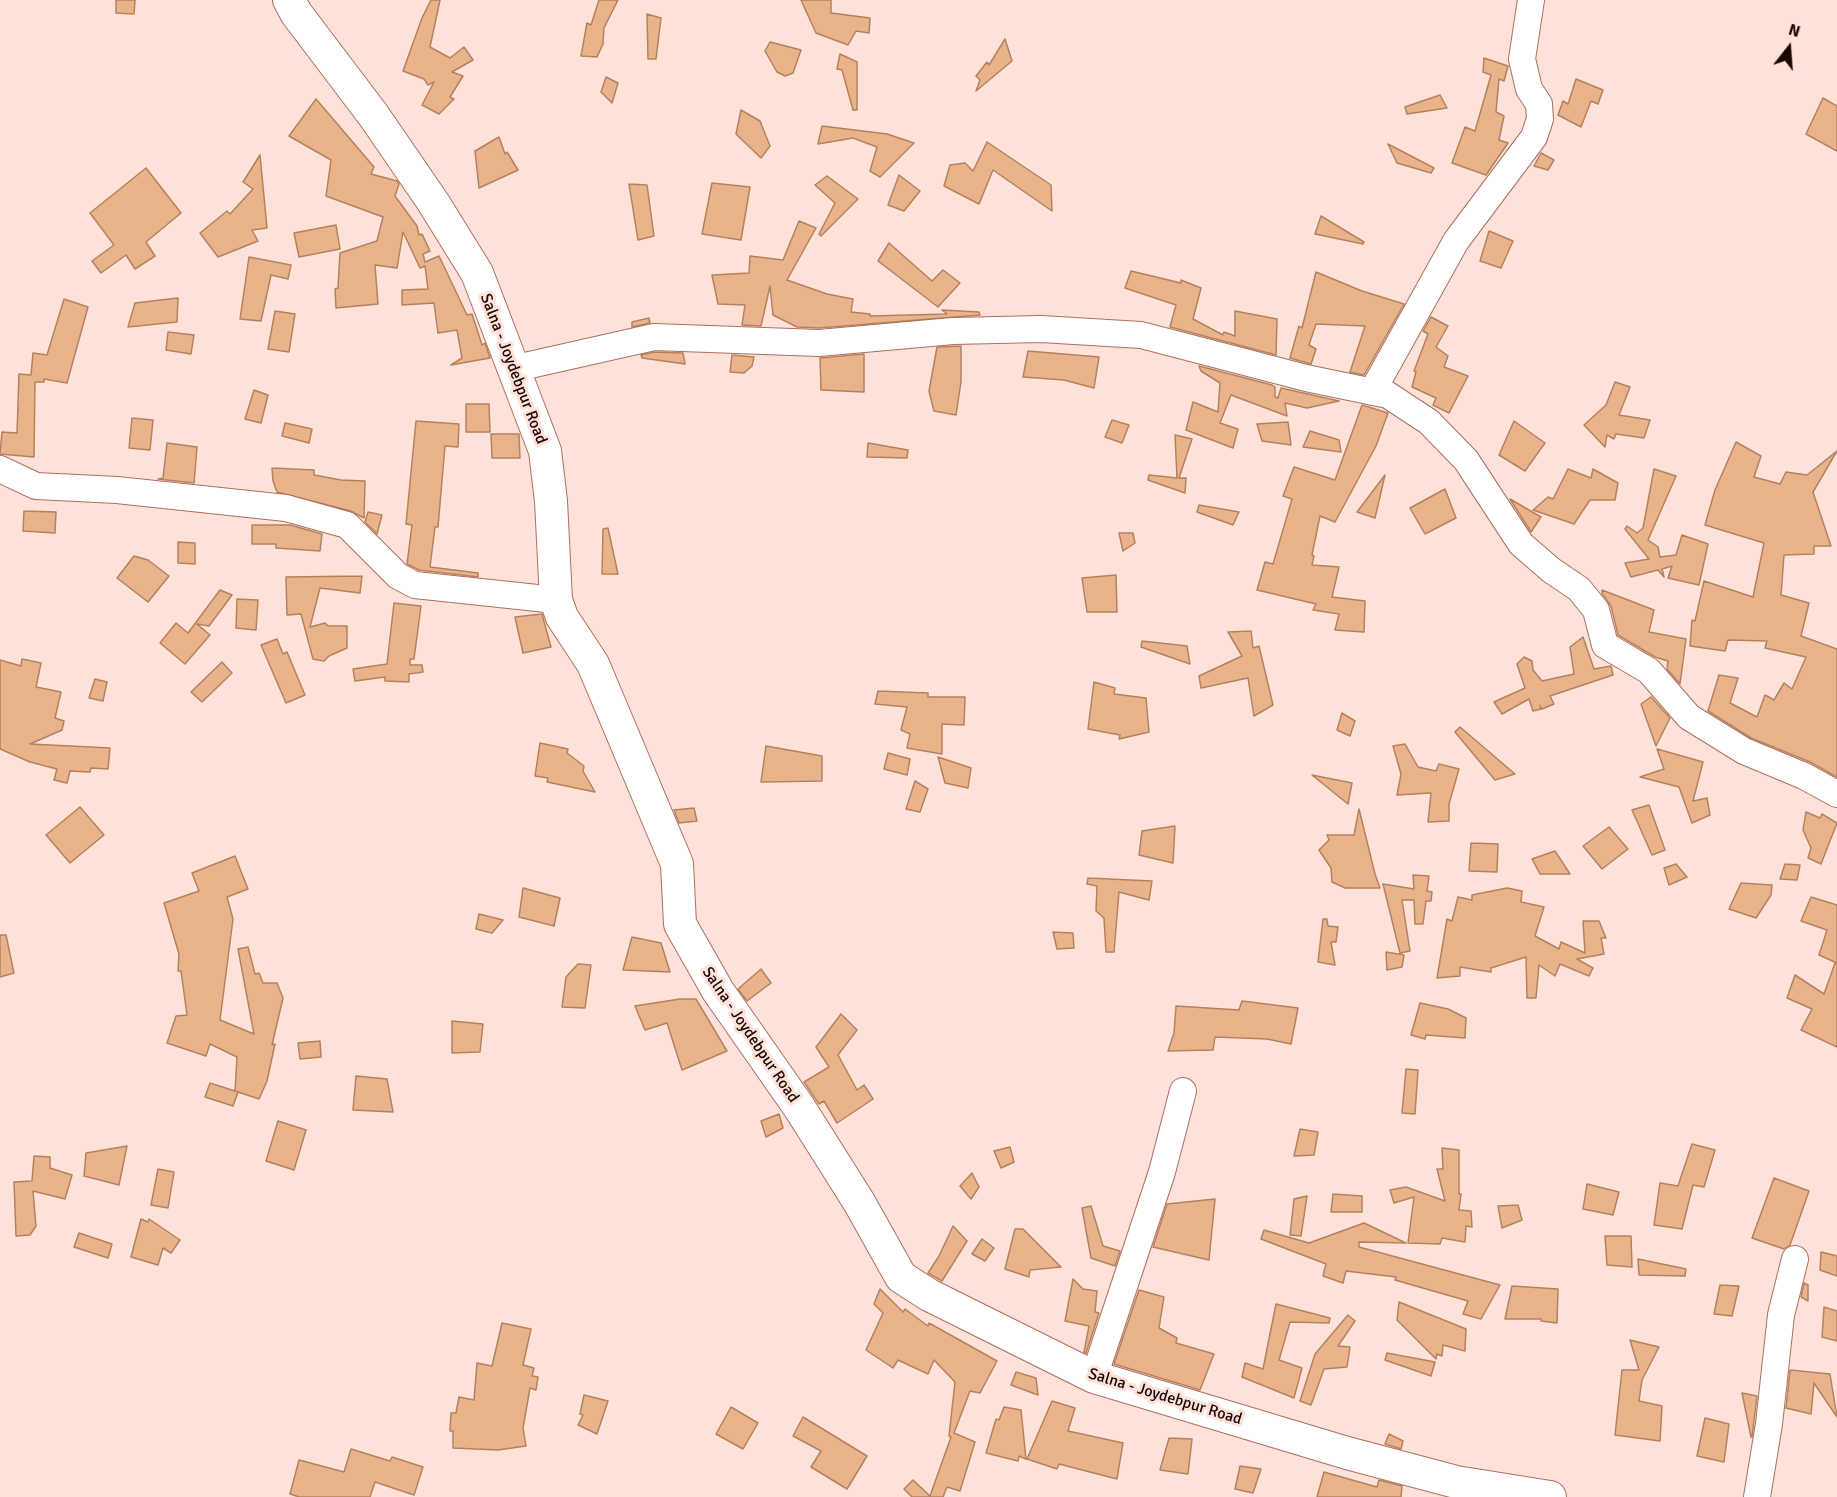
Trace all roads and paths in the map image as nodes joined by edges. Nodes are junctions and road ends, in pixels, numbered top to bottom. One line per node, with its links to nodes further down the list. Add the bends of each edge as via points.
1 (289, 0): 3 (main road, Salna - Joydebpur Road, via 374,116 470,262)
2 (1531, 0): 4 (street, via 1522,59 1528,89 1539,104 1540,119 1534,137 1456,241)
3 (513, 369): 4 (street, via 654,337 819,343 953,331 1041,329 1141,335); 6 (main road, Salna - Joydebpur Road, via 545,451)
4 (1372, 392): 7 (street, via 1388,395 1429,422 1466,460 1521,544 1579,589 1596,610 1605,645 1649,671 1689,717 1744,751)
5 (0, 469): 6 (street, via 36,486 117,490 286,508 347,525 398,576 415,585)
6 (556, 600): 10 (main road, Salna - Joydebpur Road, via 562,617 593,664 677,864 680,924 718,991 859,1202 902,1277 929,1295)
7 (1837, 794)
8 (1183, 1090): 10 (street, via 1162,1172)
9 (1795, 1259): 13 (street, via 1781,1315)
10 (1094, 1377): 11 (main road, Salna - Joydebpur Road)
11 (1454, 1489): 12 (main road, Salna - Joydebpur Road)
12 (1550, 1497)
13 (1757, 1497)

